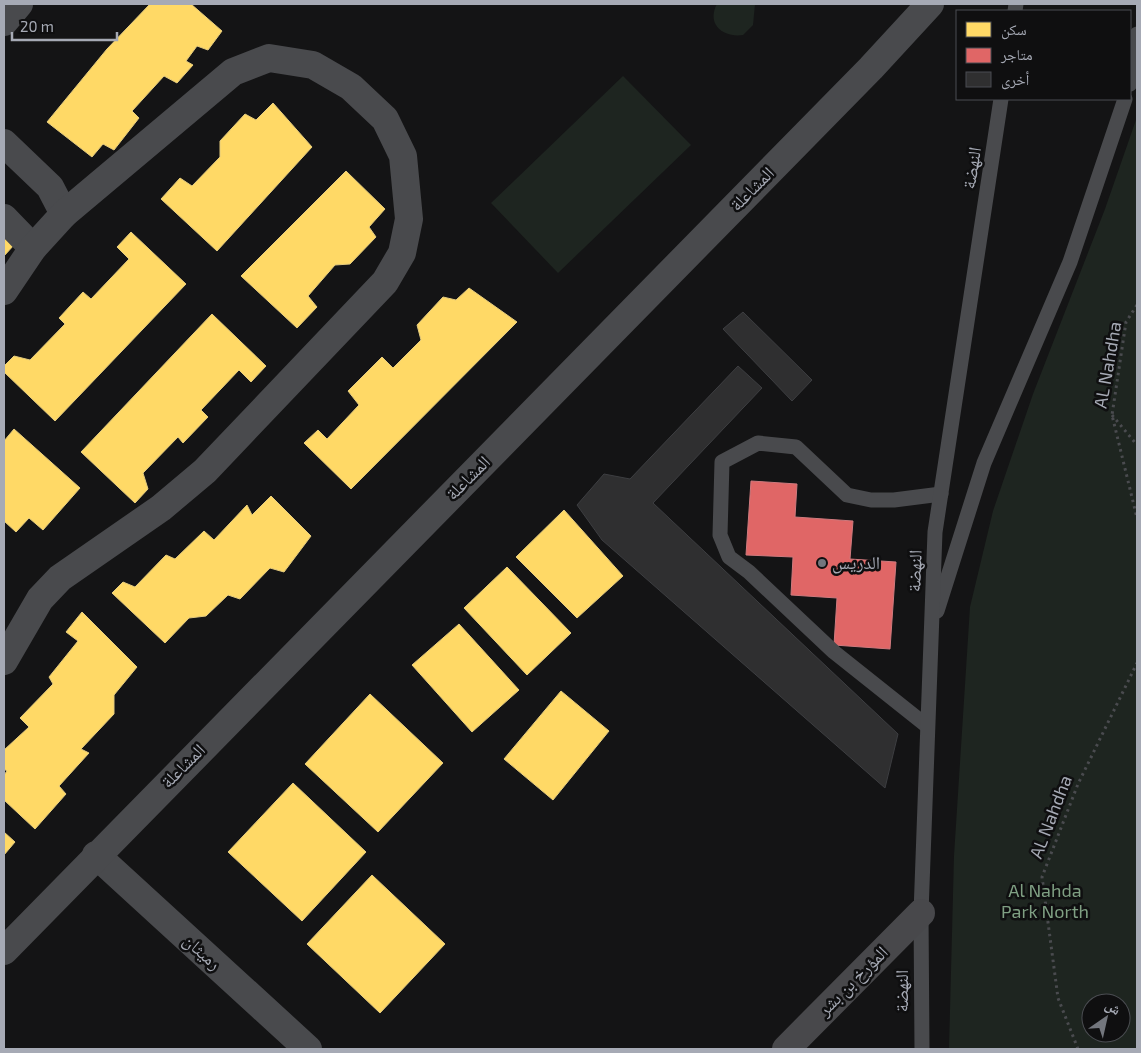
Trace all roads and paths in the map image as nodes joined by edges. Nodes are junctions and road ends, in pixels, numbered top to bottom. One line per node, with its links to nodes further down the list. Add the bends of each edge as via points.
1 (19, 4): 4 (street)
2 (907, 4): 6 (street)
3 (930, 4): 6 (street, المشاعلة)
4 (4, 22)
5 (1137, 34): 7 (lane)
6 (872, 68): 24 (street, المشاعلة)
7 (1131, 77)
8 (1001, 100): 18 (lane, النهضة)
9 (1125, 100): 20 (lane, via 1070,262 984,463)
10 (4, 143): 11 (street, via 50,187)
11 (64, 214): 13 (street); 21 (street, via 233,72 269,58 313,65 351,87 385,120 403,156 409,219 402,253 385,282 205,471 161,508 60,578 40,599)
12 (4, 218): 13 (street)
13 (33, 248): 14 (street)
14 (4, 291)
15 (1137, 305): 16 (path, AL Nahdha, via 1126,322)
16 (1112, 415): 17 (path); 19 (path, AL Nahdha)
17 (1137, 445)
18 (940, 494): 20 (lane, النهضة); 23 (lane, via 894,500 847,495 796,447 758,443 722,462 720,534 729,558 749,572 834,652)
19 (1137, 518)
20 (931, 629): 23 (lane, النهضة)
21 (4, 661)
22 (1137, 663): 30 (path, AL Nahdha, via 1078,784 1042,877 1058,998)
23 (927, 726): 25 (lane, النهضة)
24 (96, 855): 26 (street, المشاعلة); 27 (street, رميثان)
25 (921, 913): 28 (street, المؤرخ بن بشر); 29 (lane, النهضة)
26 (4, 951)
27 (308, 1049)
28 (786, 1049)
29 (922, 1049)
30 (1078, 1049)

